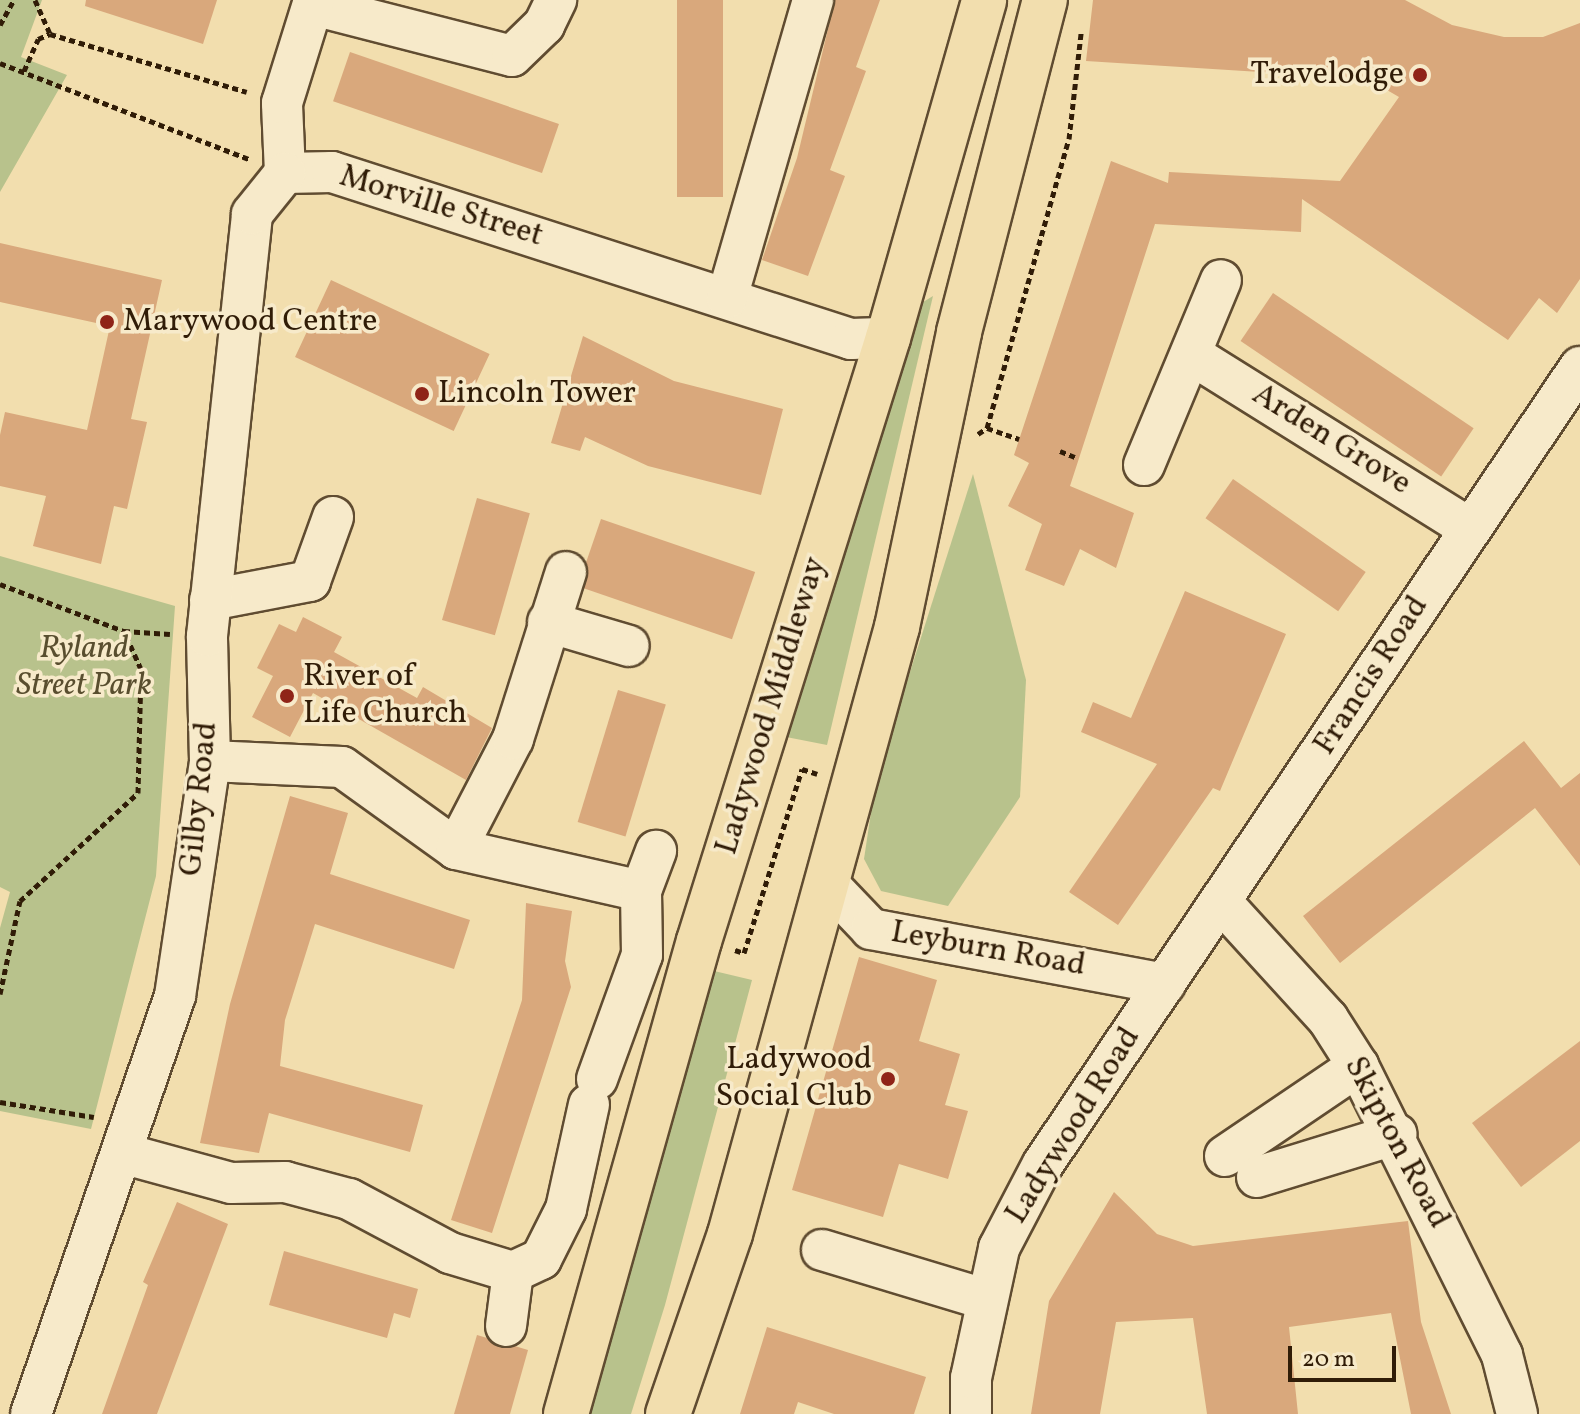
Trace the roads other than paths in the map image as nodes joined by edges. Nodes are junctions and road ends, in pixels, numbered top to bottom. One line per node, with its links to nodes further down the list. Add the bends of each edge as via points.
1 (556, 0): 6 (street, via 544,25 512,56)
2 (813, 0): 10 (street)
3 (984, 0): 8 (highway, Ladywood Middleway)
4 (996, 0): 8 (street, via 941,201)
5 (1045, 0): 24 (highway, via 931,464 897,627 848,786)
6 (313, 2): 7 (street, via 282,103)
7 (285, 173): 10 (street, Morville Street, via 332,172); 18 (street, Gilby Road, via 252,214)
8 (914, 250): 11 (highway, Ladywood Middleway)
9 (1221, 280): 12 (street)
10 (727, 298): 11 (street, Morville Street, via 851,339)
11 (888, 338): 36 (highway, Ladywood Middleway, via 699,941)
12 (1192, 355): 14 (street); 16 (street, Arden Grove)
13 (1580, 367): 16 (street, Francis Road)
14 (1144, 465)
15 (333, 517): 18 (street, via 310,581)
16 (1469, 528): 26 (street, Francis Road)
17 (566, 572): 19 (street)
18 (209, 618): 21 (street, Gilby Road)
19 (548, 622): 20 (street); 22 (street, via 513,739)
20 (629, 646)
21 (210, 761): 22 (street, via 342,767); 30 (street, Gilby Road, via 175,996)
22 (456, 849): 25 (street)
23 (656, 851): 25 (street)
24 (828, 884): 27 (street, Leyburn Road, via 871,929); 37 (highway, via 730,1234)
25 (641, 891): 32 (street, via 642,955 593,1092 566,1209 541,1259)
26 (1223, 904): 27 (street, Francis Road); 28 (street, Skipton Road, via 1328,1019)
27 (1165, 984): 33 (street, Ladywood Road, via 1043,1164 999,1248)
28 (1358, 1066): 29 (street, Skipton Road); 29 (street, via 1241,1166)
29 (1397, 1134): 39 (street, Skipton Road, via 1502,1355)
30 (130, 1139): 32 (street, via 231,1183 285,1182 349,1199 450,1253); 35 (street, Gilby Road)
31 (822, 1250): 33 (street)
32 (513, 1272): 34 (street)
33 (984, 1299): 38 (street, Ladywood Road)
34 (506, 1326)
35 (31, 1414)
36 (566, 1414)
37 (668, 1414)
38 (971, 1414)
39 (1517, 1414)

